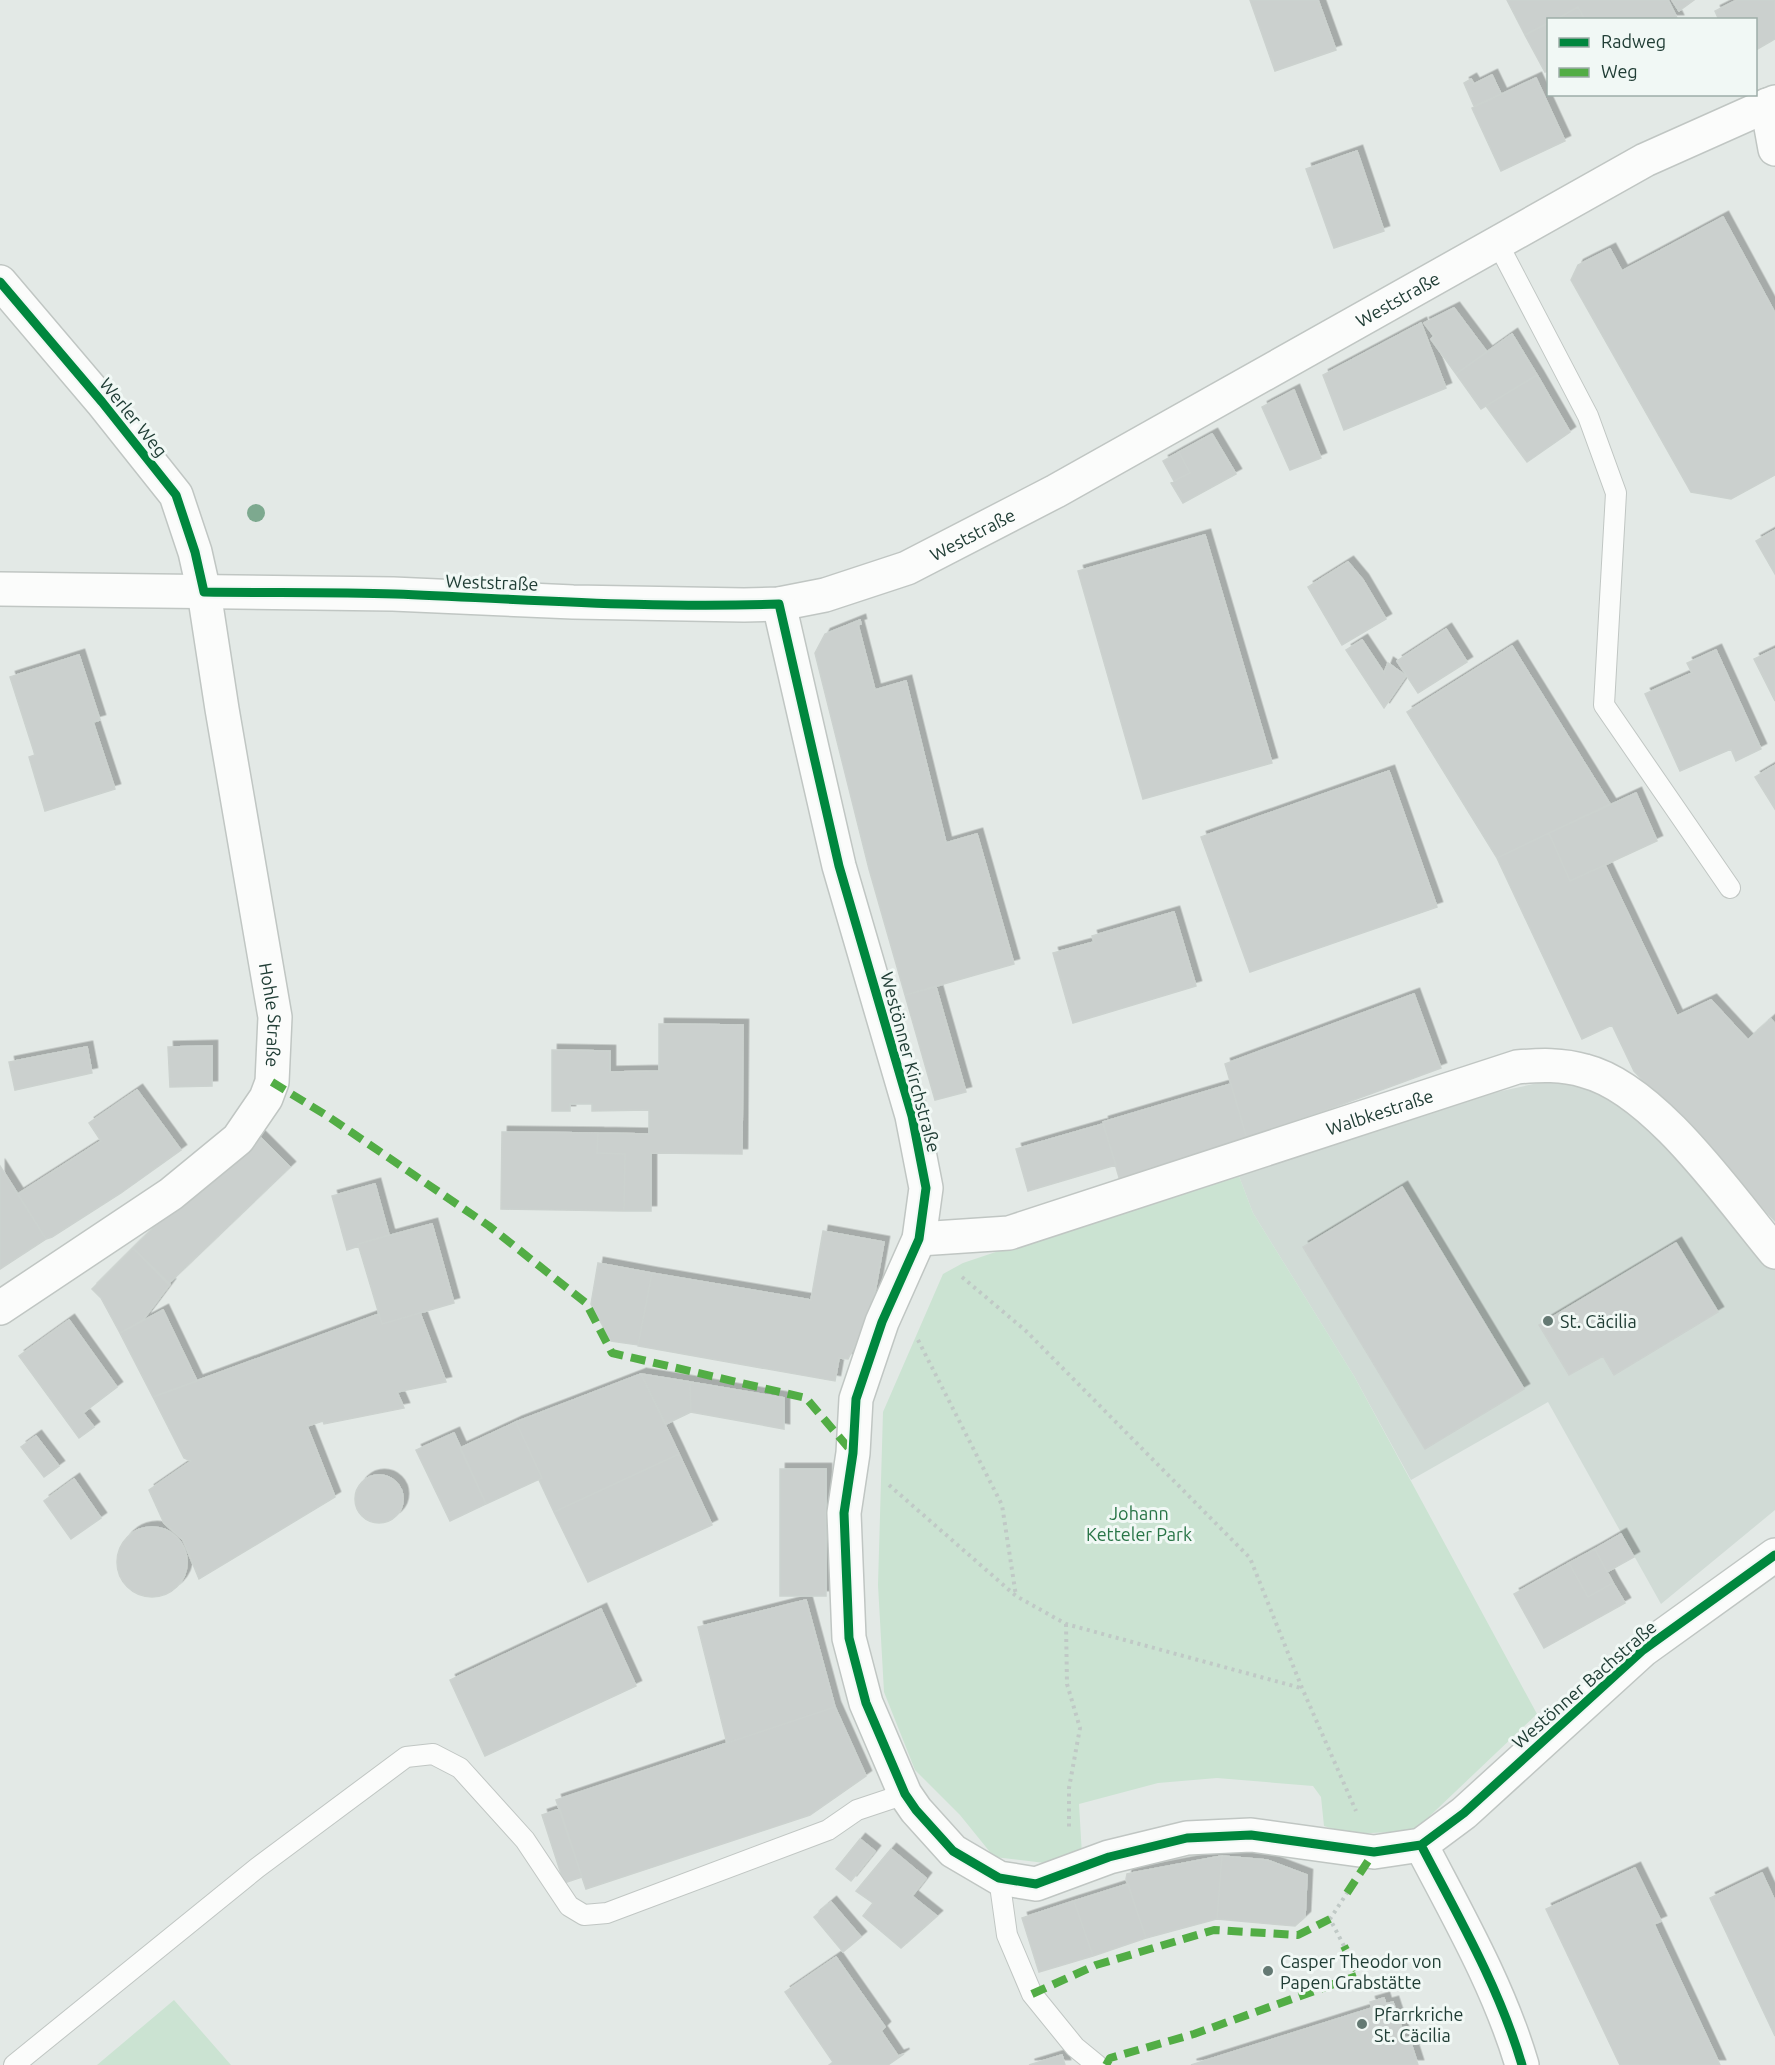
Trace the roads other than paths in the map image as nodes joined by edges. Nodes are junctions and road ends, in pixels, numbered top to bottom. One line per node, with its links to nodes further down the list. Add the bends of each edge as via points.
1 (1771, 104): 2 (street); 3 (street, Weststraße, via 1645,160)
2 (1775, 149)
3 (1497, 242): 7 (street, Weststraße, via 1056,491 907,568 825,595); 8 (lane, via 1588,416 1616,493 1604,705)
4 (0, 282): 6 (street, Werler Weg, via 176,495)
5 (0, 589): 6 (street, Weststraße)
6 (204, 592): 7 (street, Weststraße); 11 (street, Hohle Straße, via 275,1017 272,1082 266,1098 238,1139 171,1194)
7 (779, 604): 9 (street, Westönner Kirchstraße, via 839,866 912,1116 926,1188)
8 (1730, 888)
9 (919, 1239): 10 (street, Walbkestraße, via 1009,1233 1517,1067 1548,1064 1586,1071 1619,1086 1672,1128); 13 (street, Westönner Kirchstraße, via 882,1322 856,1399 844,1513 849,1638 866,1703)
10 (1775, 1252)
11 (0, 1308)
12 (1775, 1555): 14 (street, Westönner Bachstraße, via 1643,1650 1464,1813)
13 (905, 1794): 15 (street, Westönner Kirchstraße, via 953,1851); 16 (lane, via 856,1810 828,1830 607,1913 584,1915 569,1906 525,1840 460,1768 433,1755 406,1757 257,1868)
14 (1421, 1845): 15 (street, Westönner Kirchstraße, via 1374,1852 1251,1835 1187,1838 1109,1857 1036,1884); 18 (street, via 1470,1936 1514,2036)
15 (999, 1878): 17 (lane, via 1007,1935 1032,1994 1075,2047)
16 (14, 2065)
17 (1097, 2065)
18 (1522, 2065)

